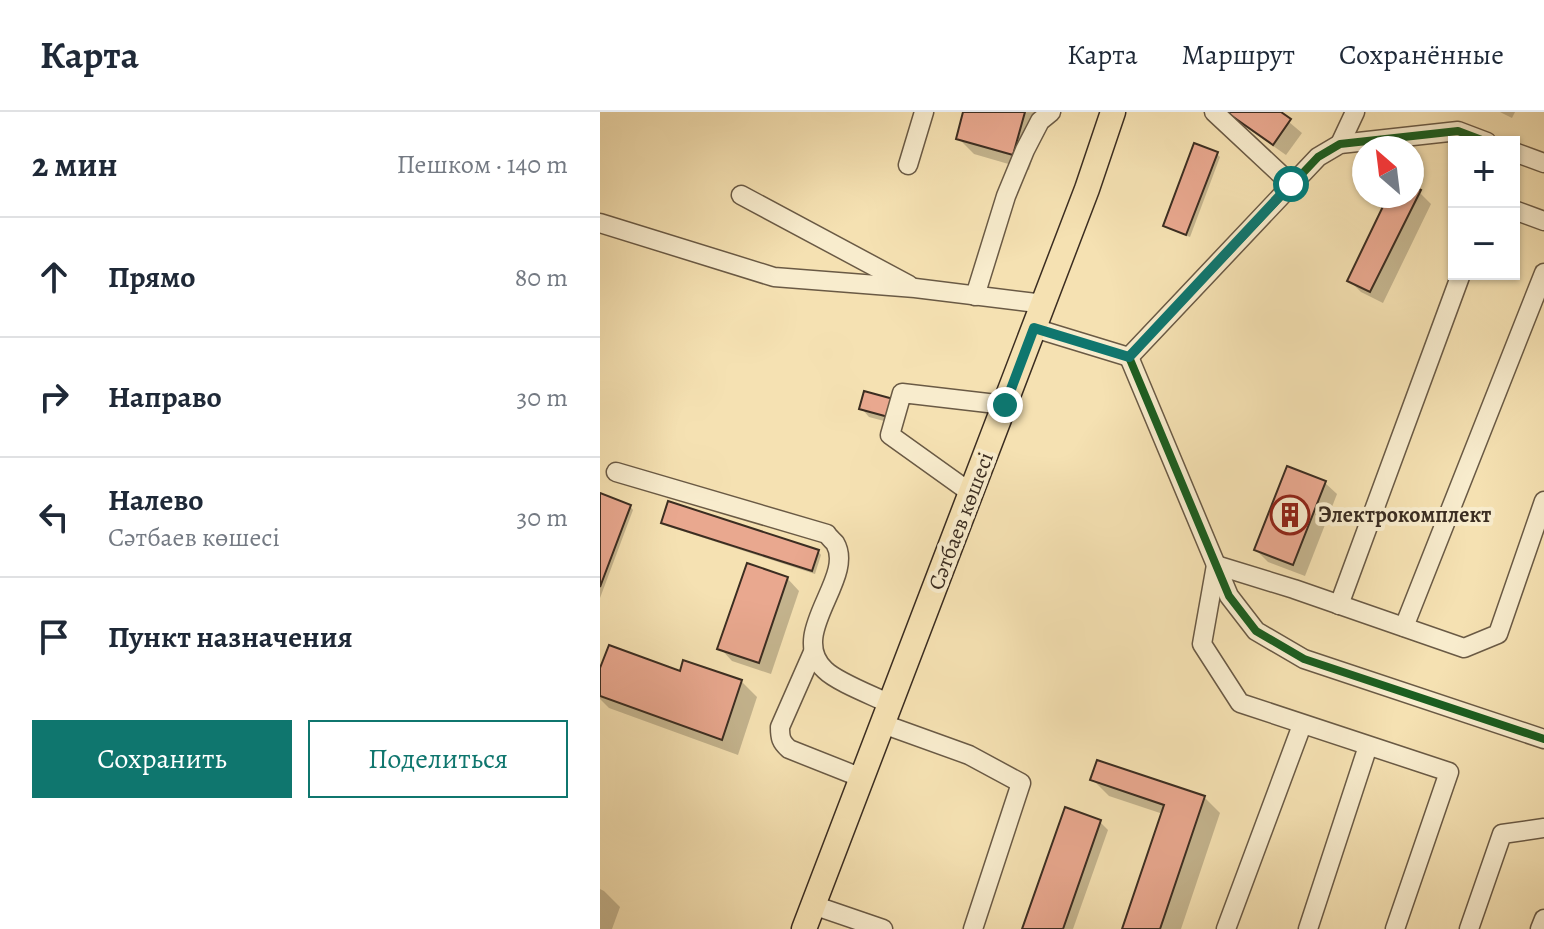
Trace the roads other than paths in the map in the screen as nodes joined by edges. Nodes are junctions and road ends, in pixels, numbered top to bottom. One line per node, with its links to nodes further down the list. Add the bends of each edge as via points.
1 (924, 112): 10 (street)
2 (1051, 112): 19 (street, via 1040,121 1006,196)
3 (1113, 112): 20 (main road, Сәтбаев көшесі)
4 (1214, 112): 11 (street)
5 (1355, 112): 7 (street)
6 (1471, 136): 7 (street, via 1458,131)
7 (1340, 144): 11 (street)
8 (1520, 154): 9 (street)
9 (1544, 163)
10 (908, 165)
11 (1291, 184): 22 (street)
12 (741, 195): 18 (street)
13 (1520, 212): 14 (street)
14 (1544, 221)
15 (600, 223): 18 (street, via 774,277)
16 (1544, 273): 29 (street)
17 (1459, 280): 28 (street)
18 (915, 288): 19 (street)
19 (975, 296): 20 (street)
20 (1044, 304): 21 (main road, Сәтбаев көшесі)
21 (1034, 328): 22 (street); 23 (main road, Сәтбаев көшесі)
22 (1129, 357): 27 (street)
23 (1005, 405): 25 (main road, Сәтбаев көшесі); 25 (street, via 902,393 890,435)
24 (616, 472): 30 (street, via 827,534 835,543 839,565 814,630)
25 (971, 493): 31 (main road, Сәтбаев көшесі)
26 (1544, 501): 29 (street, via 1498,634 1464,648)
27 (1216, 565): 28 (street); 32 (street, via 1202,644 1240,703); 33 (street, via 1229,596 1256,631 1304,659)
28 (1339, 605): 29 (street)
29 (1404, 627)
30 (813, 652): 31 (street, via 828,673); 35 (street, via 780,738 789,749)
31 (887, 714): 35 (main road, Сәтбаев көшесі); 41 (street, via 1021,783)
32 (1302, 725): 34 (street); 42 (street)
33 (1544, 739)
34 (1368, 746): 43 (street); 44 (street, via 1449,772)
35 (862, 778): 37 (main road, Сәтбаев көшесі)
36 (1544, 828): 45 (street, via 1502,834)
37 (813, 905): 39 (main road, Сәтбаев көшесі); 40 (street)
38 (1544, 919): 46 (street)
39 (804, 929)
40 (883, 929)
41 (973, 929)
42 (1226, 929)
43 (1308, 929)
44 (1395, 929)
45 (1469, 929)
46 (1540, 929)

